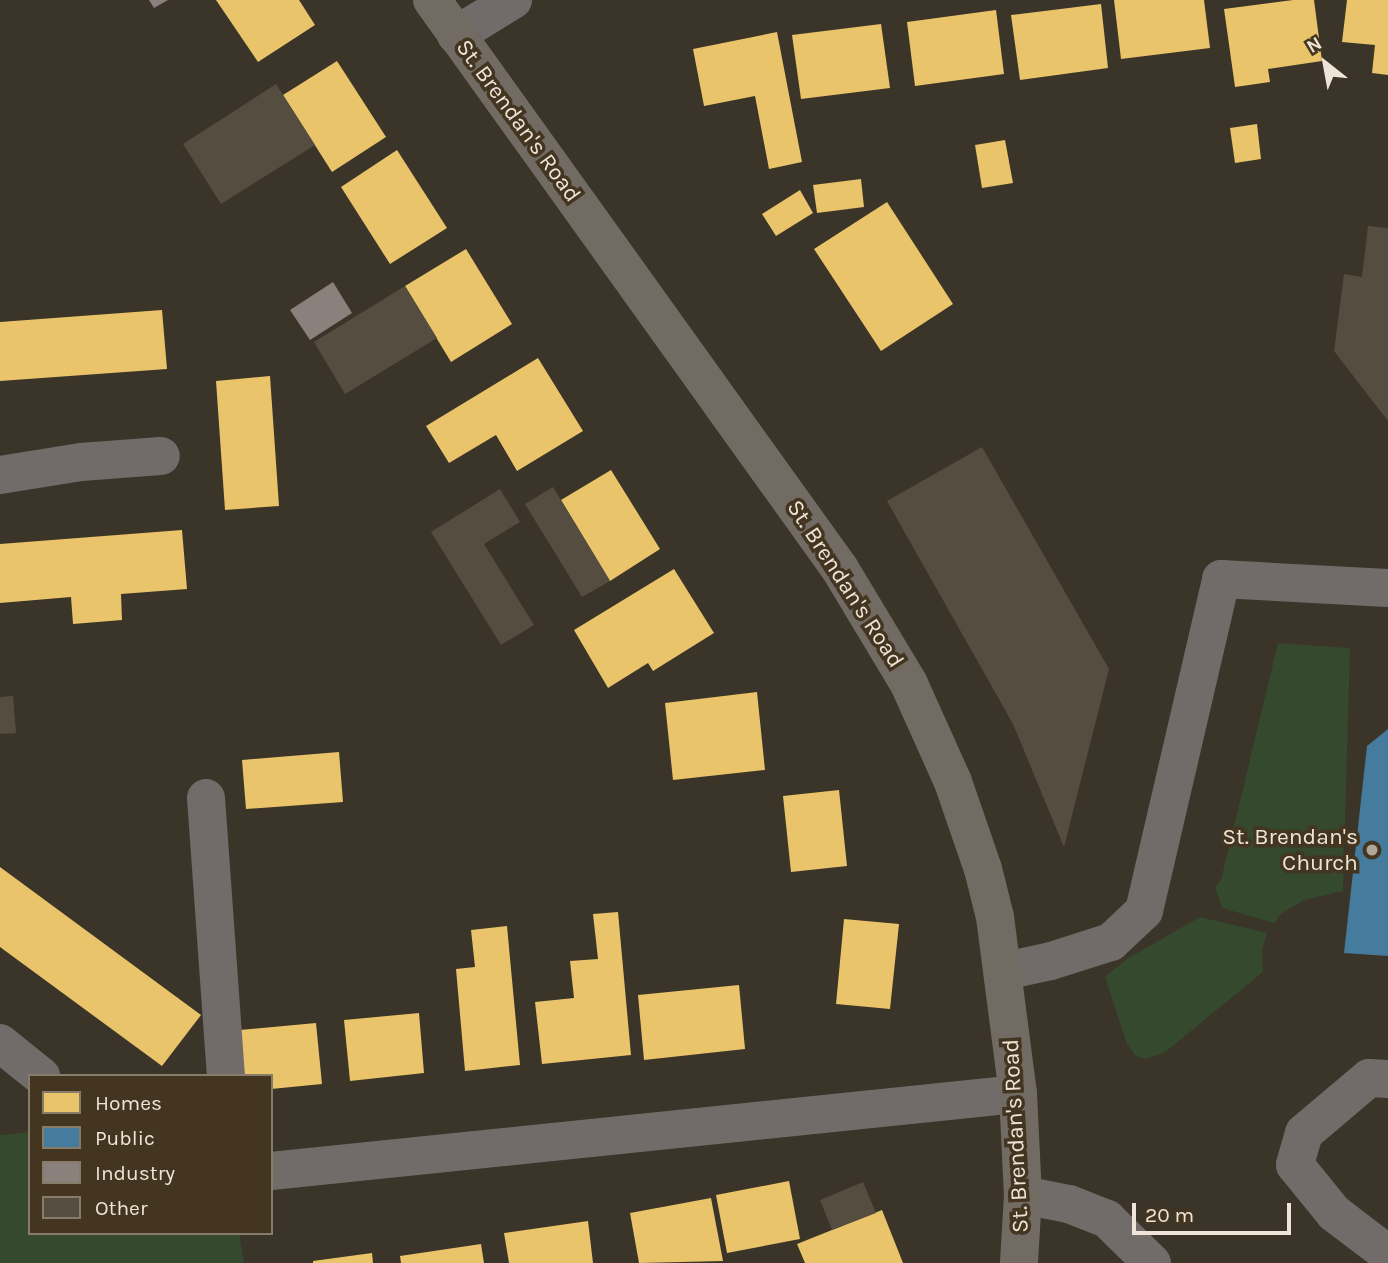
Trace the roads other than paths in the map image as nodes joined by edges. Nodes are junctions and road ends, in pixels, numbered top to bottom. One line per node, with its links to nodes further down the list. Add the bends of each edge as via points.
1 (432, 0): 3 (main road, St. Brendan's Road)
2 (513, 0): 3 (street)
3 (456, 35): 8 (main road, St. Brendan's Road, via 840,569 909,684 953,782 983,869)
4 (161, 456): 5 (street)
5 (0, 475)
6 (1388, 588): 8 (street, via 1221,579 1144,911 1111,942)
7 (206, 799): 11 (street)
8 (1004, 971): 13 (main road, St. Brendan's Road)
9 (0, 1043): 10 (street)
10 (39, 1074)
11 (226, 1074)
12 (1388, 1079): 16 (street, via 1368,1078 1304,1133 1295,1165 1334,1213)
13 (1018, 1094): 14 (street); 15 (main road, St. Brendan's Road)
14 (273, 1171)
15 (1023, 1195): 17 (main road, St. Brendan's Road); 18 (street, via 1069,1204 1107,1219)
16 (1388, 1254)
17 (1019, 1263)
18 (1152, 1263)

